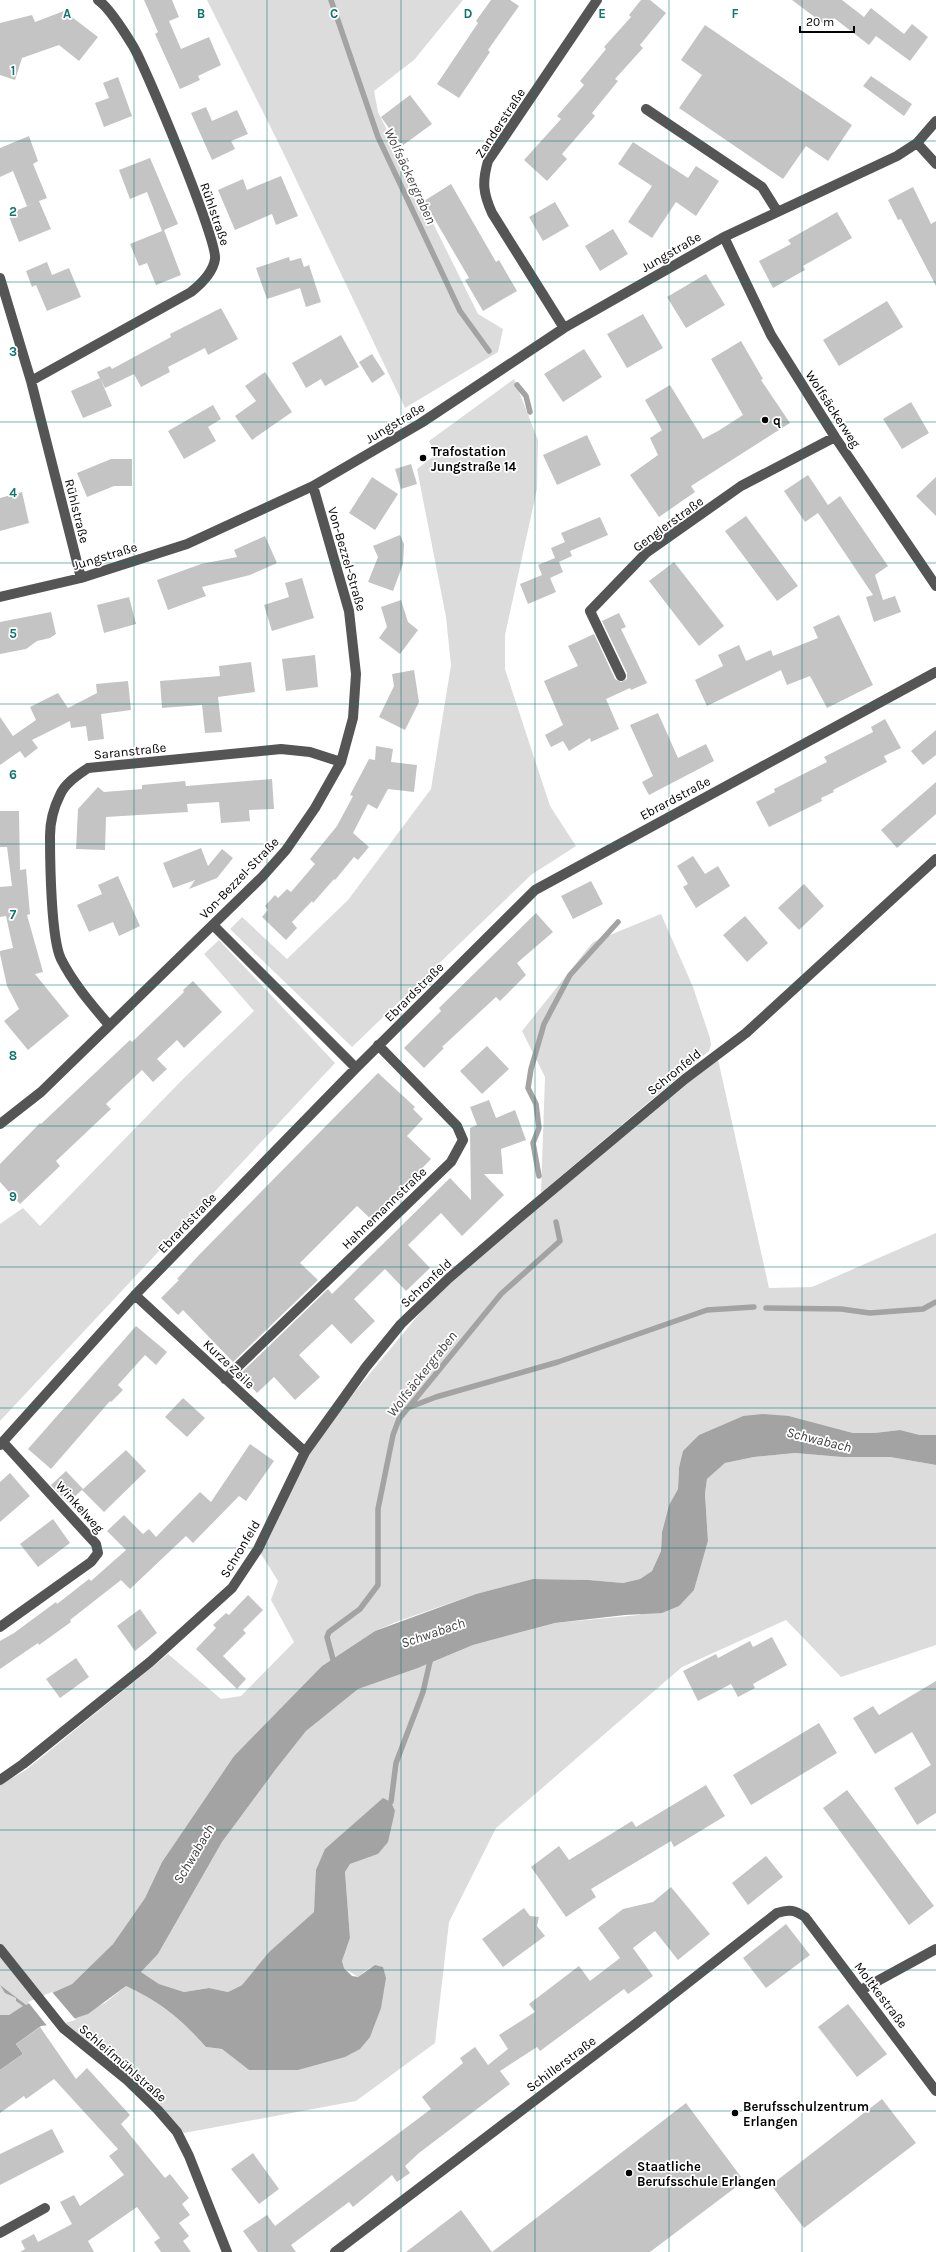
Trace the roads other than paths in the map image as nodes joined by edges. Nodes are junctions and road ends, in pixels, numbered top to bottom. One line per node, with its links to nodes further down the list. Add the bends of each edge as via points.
1 (98, 0): 11 (street, Rühlstraße, via 133,46 143,67 215,247 215,259 203,283 191,292)
2 (597, 0): 10 (street, Zanderstraße, via 488,161 484,175 484,196 492,213)
3 (646, 109): 7 (street, via 762,187)
4 (936, 121): 5 (street, Jungstraße)
5 (917, 143): 6 (street); 7 (street, Jungstraße, via 897,156)
6 (936, 164)
7 (776, 211): 8 (street, Jungstraße)
8 (724, 237): 10 (street, Jungstraße); 12 (street, Wolfsäckerweg, via 771,335)
9 (0, 278): 11 (street, Rühlstraße)
10 (564, 328): 13 (street, Jungstraße, via 421,423)
11 (31, 381): 14 (street, Rühlstraße)
12 (835, 437): 15 (street, Wolfsäckerweg); 18 (street, Genglerstraße, via 741,486 646,553 590,611)
13 (313, 486): 14 (street, Jungstraße, via 187,544); 19 (street, Von-Bezzel-Straße, via 349,611 355,681 353,718)
14 (81, 578): 16 (street, Jungstraße)
15 (936, 586)
16 (0, 597)
17 (936, 672): 23 (street, Ebrardstraße, via 535,890)
18 (621, 676)
19 (341, 762): 21 (street, Von-Bezzel-Straße, via 315,808 286,850); 22 (street, Saranstraße, via 310,752 282,749 88,768 73,778 60,793 50,835 55,933 61,958 83,994)
20 (936, 859): 29 (street, Schronfeld, via 746,1033 685,1079 449,1278 401,1324 366,1367)
21 (213, 925): 22 (street, Von-Bezzel-Straße); 24 (street)
22 (109, 1025): 25 (street, Von-Bezzel-Straße, via 41,1092)
23 (378, 1045): 24 (street, Ebrardstraße); 27 (street, Hahnemannstraße, via 457,1126 463,1140 450,1162)
24 (356, 1068): 26 (street, Ebrardstraße)
25 (0, 1124)
26 (135, 1295): 27 (street, Kurze Zeile); 28 (street, Ebrardstraße)
27 (225, 1379): 29 (street, Kurze Zeile)
28 (1, 1443): 30 (street, Winkelweg, via 96,1544 98,1554 91,1562)
29 (305, 1452): 31 (street, Schronfeld, via 258,1549 232,1588 150,1662)
30 (0, 1627)
31 (0, 1780)
32 (805, 1916): 35 (street, Moltkestraße); 40 (street, Schillerstraße, via 795,1910 777,1913)
33 (0, 1949): 39 (street, Schleifmühlstraße, via 63,2028 126,2079 177,2132)
34 (936, 1949): 35 (street)
35 (861, 1990): 36 (street, Moltkestraße)
36 (936, 2090)
37 (45, 2208): 38 (street)
38 (0, 2234)
39 (227, 2252)
40 (335, 2252)

